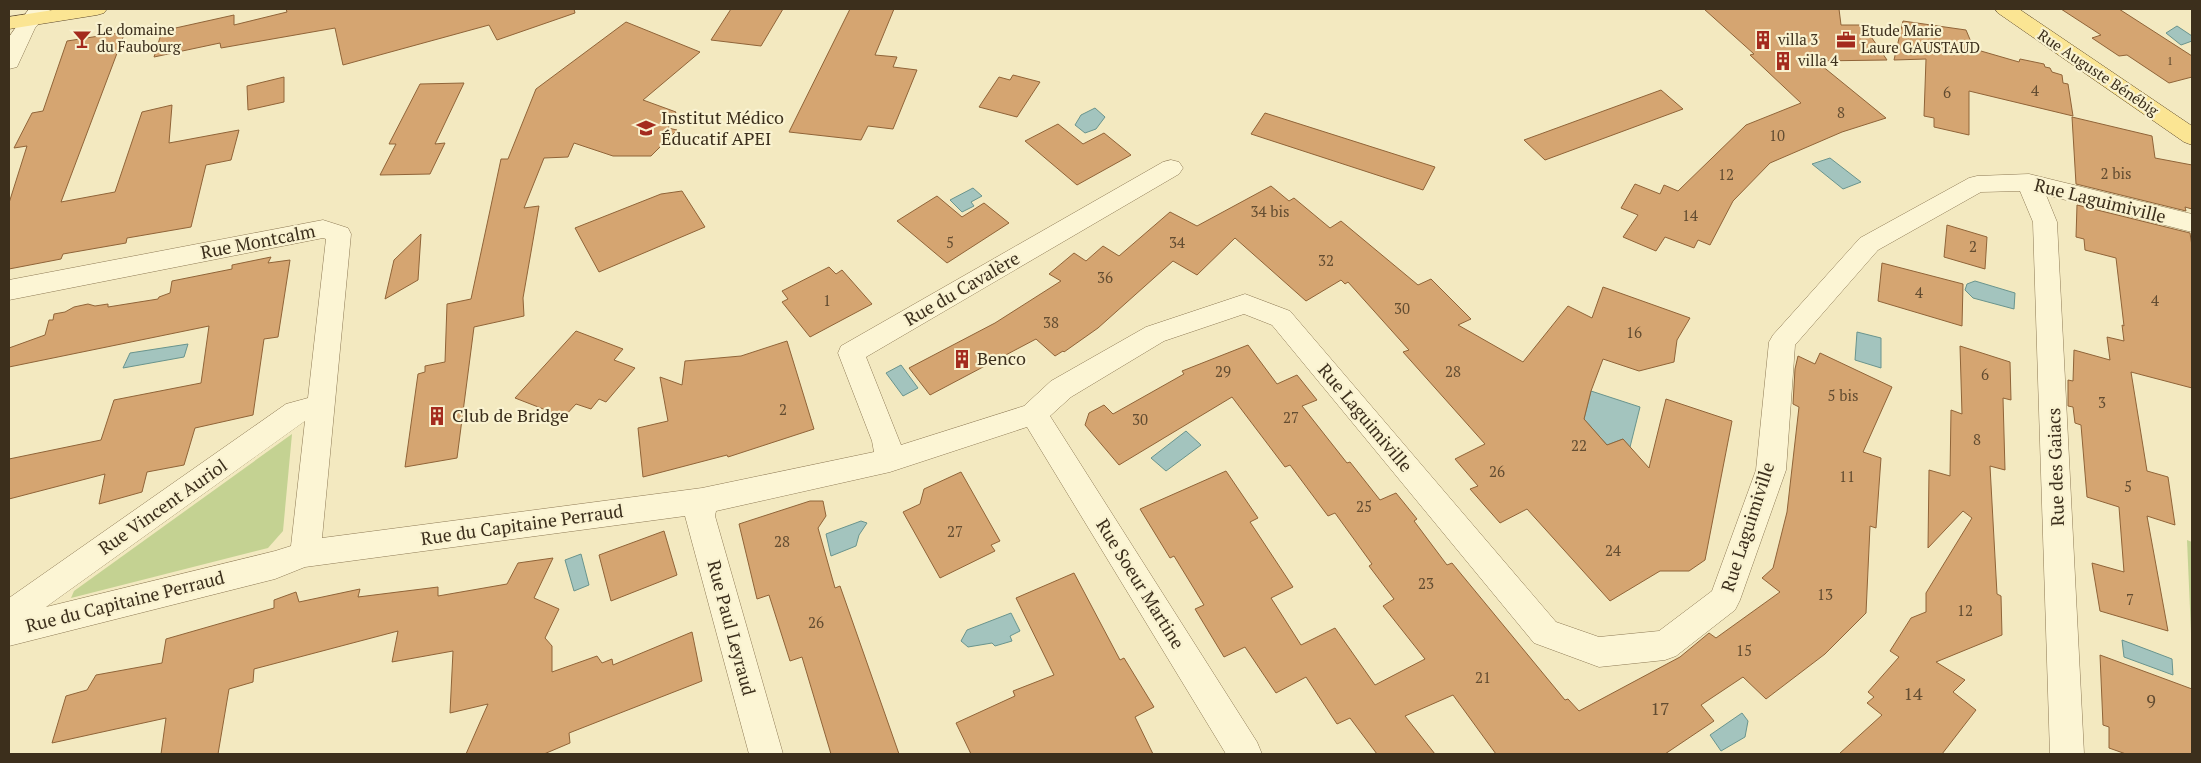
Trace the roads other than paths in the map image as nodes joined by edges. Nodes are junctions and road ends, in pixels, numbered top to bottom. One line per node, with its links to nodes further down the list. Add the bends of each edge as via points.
1 (97, 9): 3 (main road)
2 (2004, 9): 5 (main road, Rue Auguste Bénébig)
3 (26, 17): 4 (street)
4 (9, 62)
5 (2192, 137)
6 (1171, 168): 12 (street, Rue du Cavalère, via 851,354)
7 (2029, 182): 8 (street, Rue Laguimiville); 11 (street, Rue Laguimiville, via 1977,184 1869,244 1782,342 1770,470 1724,600 1665,645 1599,652 1545,633 1280,318 1245,304 1155,334 1060,389); 19 (street, Rue des Gaiacs, via 2045,222)
8 (2192, 223)
9 (9, 290): 10 (street, Rue Montcalm, via 323,229 339,234)
10 (322, 407): 14 (street, Rue Montcalm); 15 (street, Rue Vincent Auriol, via 296,412)
11 (1034, 414): 12 (street, Rue du Capitaine Perraud); 18 (street, Rue Soeur Martine)
12 (890, 460): 13 (street, Rue du Capitaine Perraud)
13 (702, 501): 14 (street, Rue du Capitaine Perraud); 17 (street, Rue Paul Leyraud, via 700,516)
14 (305, 554): 16 (street, Rue du Capitaine Perraud, via 275,565)
15 (9, 616)
16 (9, 632)
17 (766, 754)
18 (1245, 754)
19 (2067, 754)

